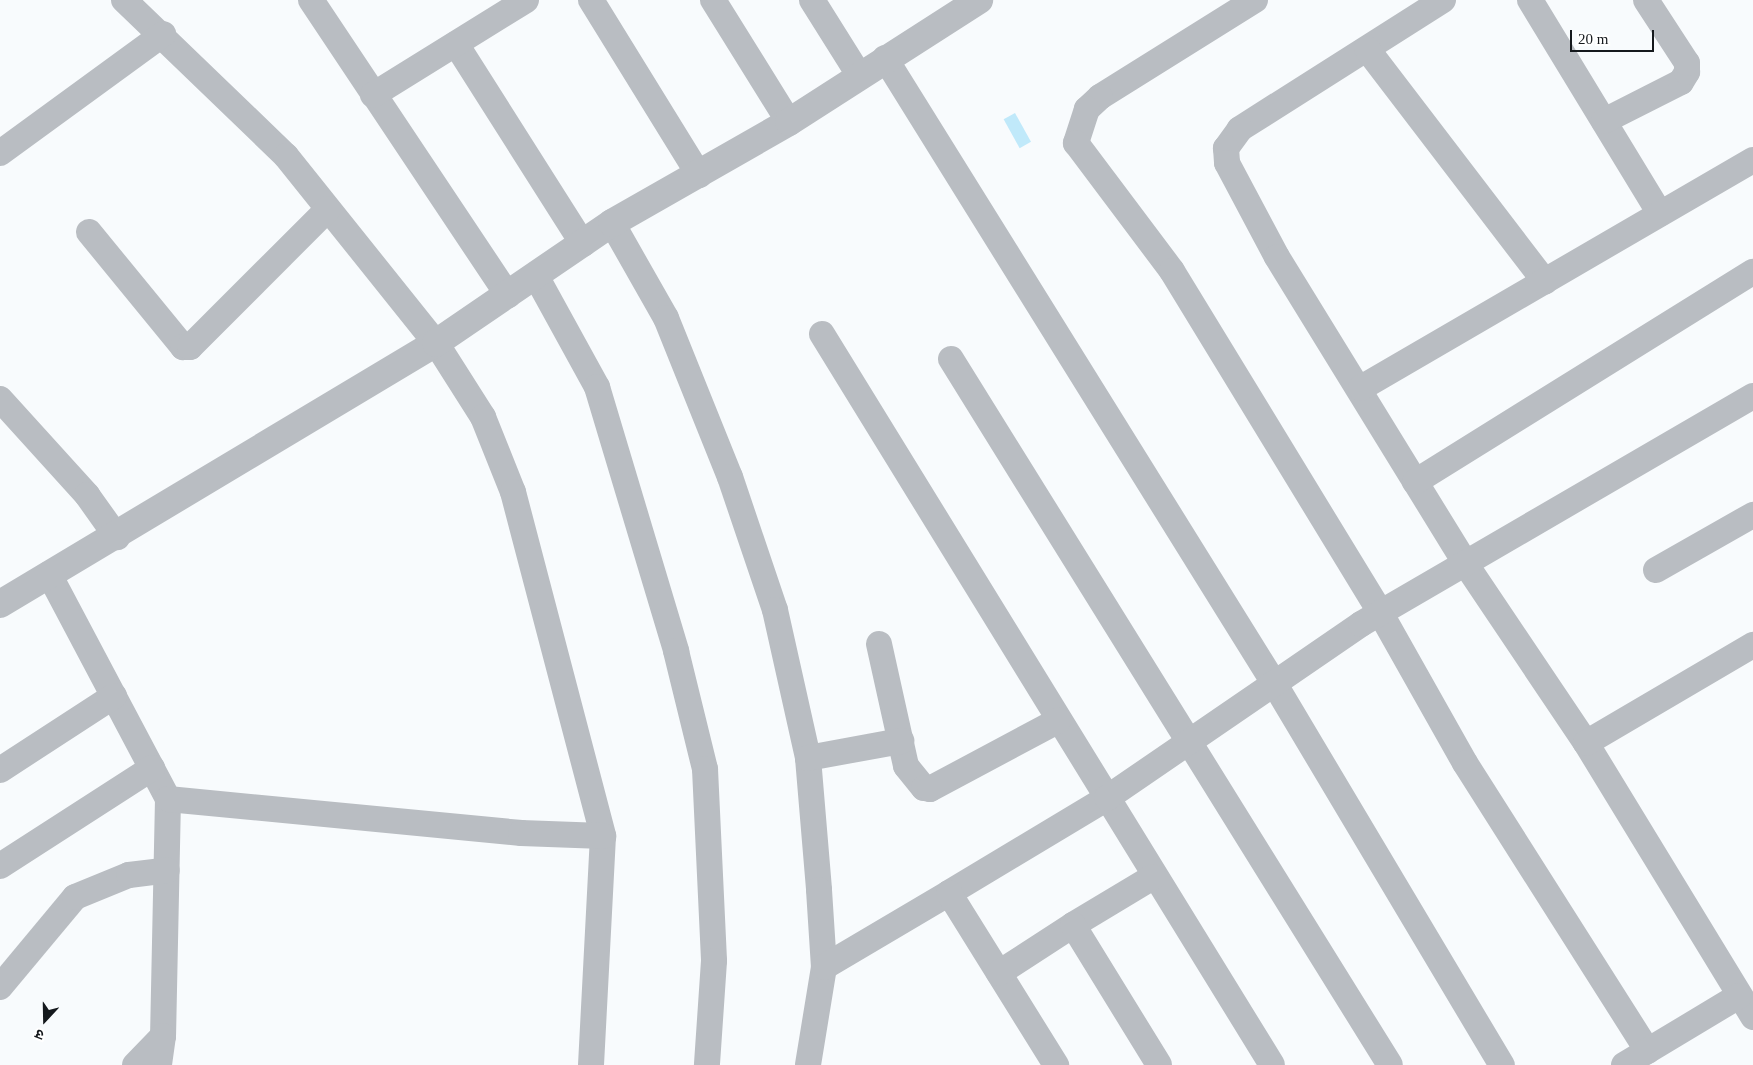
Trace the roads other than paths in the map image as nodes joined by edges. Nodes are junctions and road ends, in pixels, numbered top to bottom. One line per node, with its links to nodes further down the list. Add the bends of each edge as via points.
1 (124, 0): 12 (street)
2 (311, 0): 17 (street)
3 (526, 0): 13 (street)
4 (591, 0): 22 (street)
5 (713, 0): 19 (street)
6 (812, 0): 16 (street)
7 (979, 0): 15 (street)
8 (1255, 0): 45 (street, via 1100,97 1087,109 1076,143 1172,271)
9 (1443, 0): 14 (street)
10 (1530, 0): 18 (street)
11 (1646, 0): 18 (street, via 1687,64 1687,72 1681,82)
12 (163, 34): 20 (street); 23 (street, via 286,156)
13 (456, 44): 17 (street); 27 (street)
14 (1366, 49): 30 (street); 35 (street, via 1240,129 1226,148 1227,163 1277,257)
15 (885, 58): 16 (street); 48 (street)
16 (859, 75): 19 (street)
17 (373, 95): 31 (street)
18 (1604, 121): 24 (street)
19 (789, 122): 22 (street)
20 (0, 153)
21 (1753, 160): 24 (street)
22 (699, 175): 25 (street)
23 (328, 209): 26 (street, via 190,347 183,347); 33 (street)
24 (1660, 214): 30 (street)
25 (612, 223): 27 (street); 54 (street, via 666,318 730,477 775,610)
26 (89, 232)
27 (583, 244): 29 (street)
28 (1753, 272): 38 (street)
29 (536, 276): 31 (street); 75 (street, via 597,387 676,651 705,769 714,961)
30 (1545, 282): 35 (street)
31 (508, 295): 33 (street)
32 (822, 334): 50 (street)
33 (436, 343): 40 (street); 59 (street, via 484,417 513,492)
34 (951, 359): 52 (street)
35 (1361, 388): 38 (street)
36 (1753, 396): 41 (street)
37 (0, 399): 40 (street, via 87,495)
38 (1415, 482): 41 (street)
39 (1753, 514): 42 (street)
40 (117, 537): 43 (street)
41 (1467, 566): 45 (street); 53 (street)
42 (1656, 570)
43 (49, 574): 44 (street); 49 (street)
44 (0, 604)
45 (1381, 614): 48 (street); 71 (street, via 1455,746)
46 (879, 644): 51 (street)
47 (1753, 645): 53 (street)
48 (1274, 683): 52 (street); 81 (street)
49 (114, 696): 55 (street); 56 (street)
50 (1059, 720): 51 (street, via 930,789 916,782); 57 (street)
51 (900, 741): 54 (street)
52 (1192, 741): 57 (street); 80 (street)
53 (1586, 743): 68 (street)
54 (808, 758): 65 (street)
55 (152, 768): 58 (street); 60 (street)
56 (0, 770)
57 (1107, 798): 62 (street); 63 (street)
58 (168, 799): 59 (street, via 521,833); 61 (street)
59 (603, 836): 74 (street)
60 (0, 866)
61 (167, 870): 67 (street, via 129,875 75,897); 70 (street)
62 (1153, 877): 64 (street); 79 (street)
63 (949, 893): 65 (street); 66 (street)
64 (1073, 925): 66 (street); 78 (street)
65 (824, 967): 76 (street)
66 (999, 973): 77 (street)
67 (0, 988)
68 (1739, 996): 69 (street); 71 (street)
69 (1753, 1017)
70 (163, 1036): 72 (street); 73 (street)
71 (1648, 1051): 82 (street)
72 (135, 1065)
73 (158, 1065)
74 (591, 1065)
75 (707, 1065)
76 (808, 1065)
77 (1056, 1065)
78 (1159, 1065)
79 (1272, 1065)
80 (1390, 1065)
81 (1502, 1065)
82 (1624, 1065)

